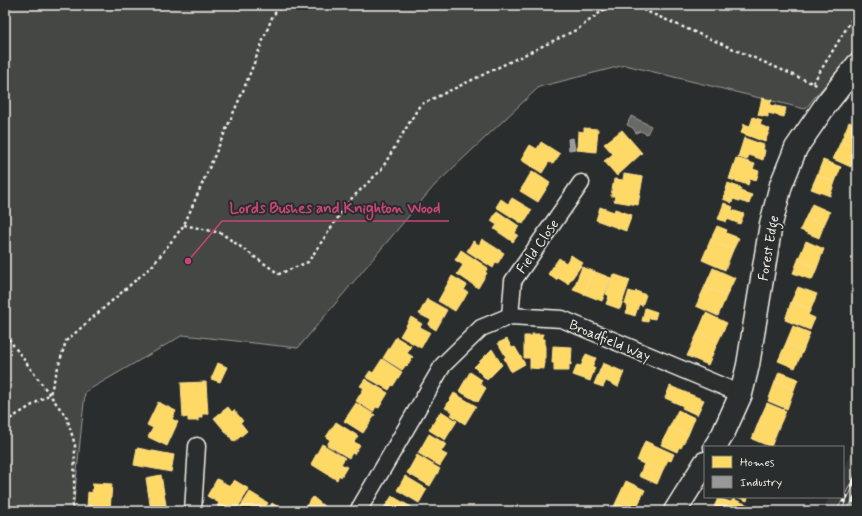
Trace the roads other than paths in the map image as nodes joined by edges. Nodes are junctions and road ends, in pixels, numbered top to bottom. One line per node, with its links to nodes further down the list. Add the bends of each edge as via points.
1 (857, 65): 4 (street, Forest Edge, via 796,148 781,185 771,224)
2 (581, 183): 3 (street, Field Close, via 513,281)
3 (510, 316): 4 (street, Broadfield Way, via 562,319); 9 (street, Broadfield Way, via 481,328 443,365)
4 (741, 394): 6 (street, Forest Edge)
5 (197, 446): 8 (street)
6 (716, 446)
7 (704, 465): 10 (street)
8 (193, 511)
9 (358, 511)
10 (675, 511)

